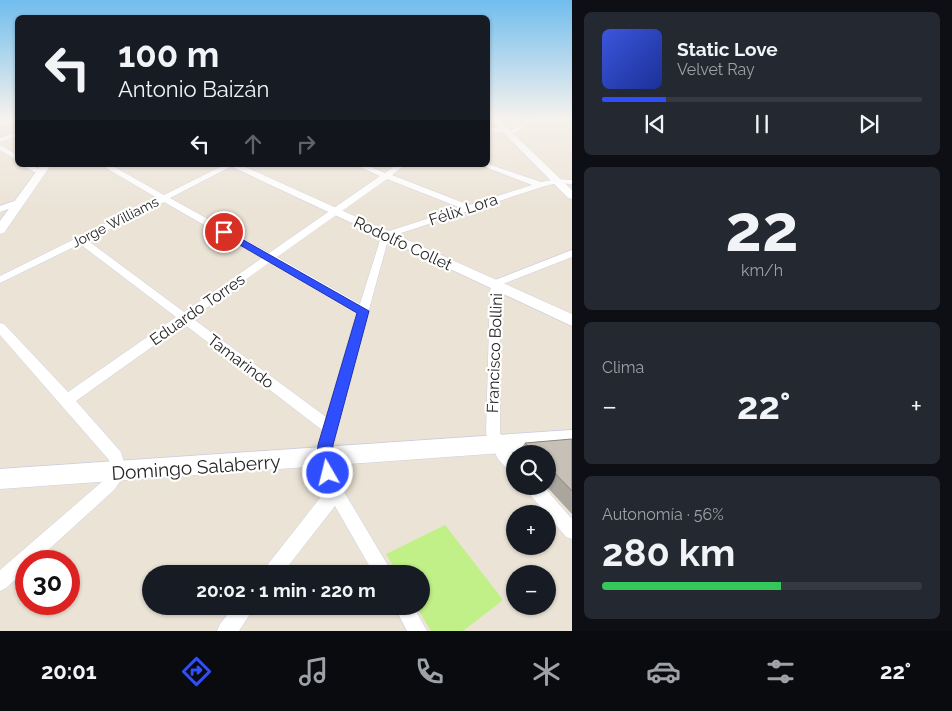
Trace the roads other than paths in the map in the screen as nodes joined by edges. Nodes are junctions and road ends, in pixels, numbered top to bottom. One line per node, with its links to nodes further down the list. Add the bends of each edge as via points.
1 (2, 148): 3 (street)
2 (524, 148): 12 (street)
3 (15, 157)
4 (109, 167): 16 (street)
5 (227, 167): 16 (street, Jorge Williams)
6 (236, 167): 20 (street, Rodolfo Collet)
7 (364, 167): 11 (street)
8 (397, 167): 11 (street, Eduardo Torres)
9 (490, 167): 14 (street)
10 (43, 168): 17 (street)
11 (386, 175): 18 (street); 20 (street, Eduardo Torres)
12 (557, 181): 13 (street, Félix Lora); 14 (street, Félix Lora); 15 (street)
13 (572, 182)
14 (540, 184): 18 (street, Félix Lora)
15 (572, 196)
16 (164, 198): 23 (street, Jorge Williams); 25 (street)
17 (20, 202): 19 (street); 21 (street)
18 (466, 207): 22 (street, Félix Lora)
19 (0, 209)
20 (335, 211): 22 (street, Rodolfo Collet); 25 (street, Eduardo Torres)
21 (0, 230)
22 (387, 236): 27 (street, Rodolfo Collet); 28 (street)
23 (81, 240): 26 (street, Jorge Williams); 29 (street, Tamarindo)
24 (572, 253): 27 (street, Francisco Bollini)
25 (270, 258): 28 (street); 29 (street, Eduardo Torres)
26 (0, 280)
27 (496, 286): 30 (street, Rodolfo Collet); 35 (street, Francisco Bollini, via 492,426)
28 (364, 311): 33 (street)
29 (185, 318): 32 (street, Eduardo Torres); 33 (street, Tamarindo)
30 (572, 320)
31 (0, 327): 32 (street)
32 (67, 400): 38 (street, via 116,458)
33 (330, 428): 37 (street)
34 (572, 439): 35 (street, Domingo Salaberry)
35 (497, 443): 36 (street, Francisco Bollini); 37 (street, Domingo Salaberry)
36 (506, 455)
37 (324, 458): 38 (street, Domingo Salaberry); 40 (street)
38 (119, 472): 39 (street, Domingo Salaberry); 45 (street, via 109,485)
39 (0, 479)
40 (336, 491): 43 (street); 44 (street)
41 (540, 495): 42 (street)
42 (572, 531)
43 (278, 565)
44 (379, 565)
45 (0, 582)
46 (239, 615): 48 (street)
47 (408, 615): 49 (street)
48 (227, 631)
49 (417, 631)

